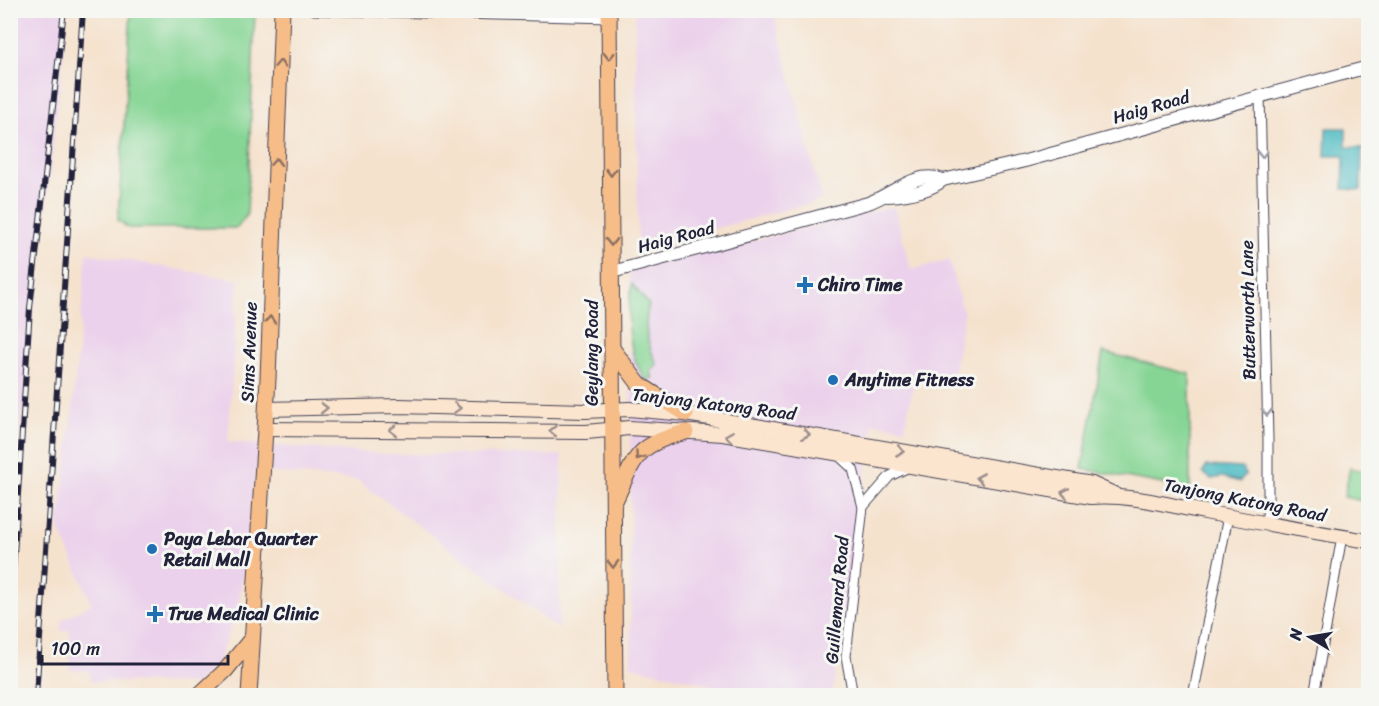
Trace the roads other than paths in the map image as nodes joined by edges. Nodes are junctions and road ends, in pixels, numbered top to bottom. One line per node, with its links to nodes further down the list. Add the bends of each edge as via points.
1 (282, 10): 8 (main road, Sims Avenue, one-way to 1)
2 (314, 10): 3 (street)
3 (609, 14): 6 (main road, Geylang Road, one-way to 6)
4 (1368, 67): 5 (street, Haig Road)
5 (1260, 95): 6 (street, Haig Road); 20 (street, Butterworth Lane, one-way to 20, via 1268,450)
6 (612, 272): 7 (main road, Geylang Road)
7 (612, 348): 9 (main road, Geylang Road); 10 (main road, via 639,384)
8 (266, 409): 9 (main road, Tanjong Katong Road, one-way to 9, via 399,406); 11 (main road, Sims Avenue)
9 (612, 411): 10 (main road, Tanjong Katong Road); 12 (main road, Geylang Road)
10 (686, 414): 16 (main road, Tanjong Katong Road, one-way to 16, via 1092,484)
11 (265, 429): 12 (main road, Tanjong Katong Road, one-way to 11, via 586,432); 23 (main road, Sims Avenue)
12 (612, 429): 13 (main road, Tanjong Katong Road); 17 (main road, Geylang Road)
13 (686, 432): 14 (main road, Tanjong Katong Road, one-way to 13, via 723,434); 17 (main road, one-way to 17, via 647,445)
14 (828, 452): 15 (main road, Tanjong Katong Road); 18 (street, Guillemard Road, via 845,459 853,469)
15 (911, 466): 16 (main road, Tanjong Katong Road, one-way to 15, via 1091,498); 18 (street, via 890,476)
16 (1116, 495): 19 (main road, Tanjong Katong Road)
17 (613, 505): 26 (main road, Geylang Road, one-way to 26)
18 (863, 507): 27 (street, Guillemard Road, via 846,656)
19 (1228, 516): 20 (main road, Tanjong Katong Road); 28 (street)
20 (1266, 524): 21 (main road, Tanjong Katong Road)
21 (1342, 536): 22 (main road, Tanjong Katong Road); 29 (street)
22 (1368, 541)
23 (252, 638): 24 (main road); 25 (main road, Sims Avenue)
24 (198, 696)
25 (249, 696)
26 (615, 696)
27 (853, 696)
28 (1193, 696)
29 (1314, 696)

